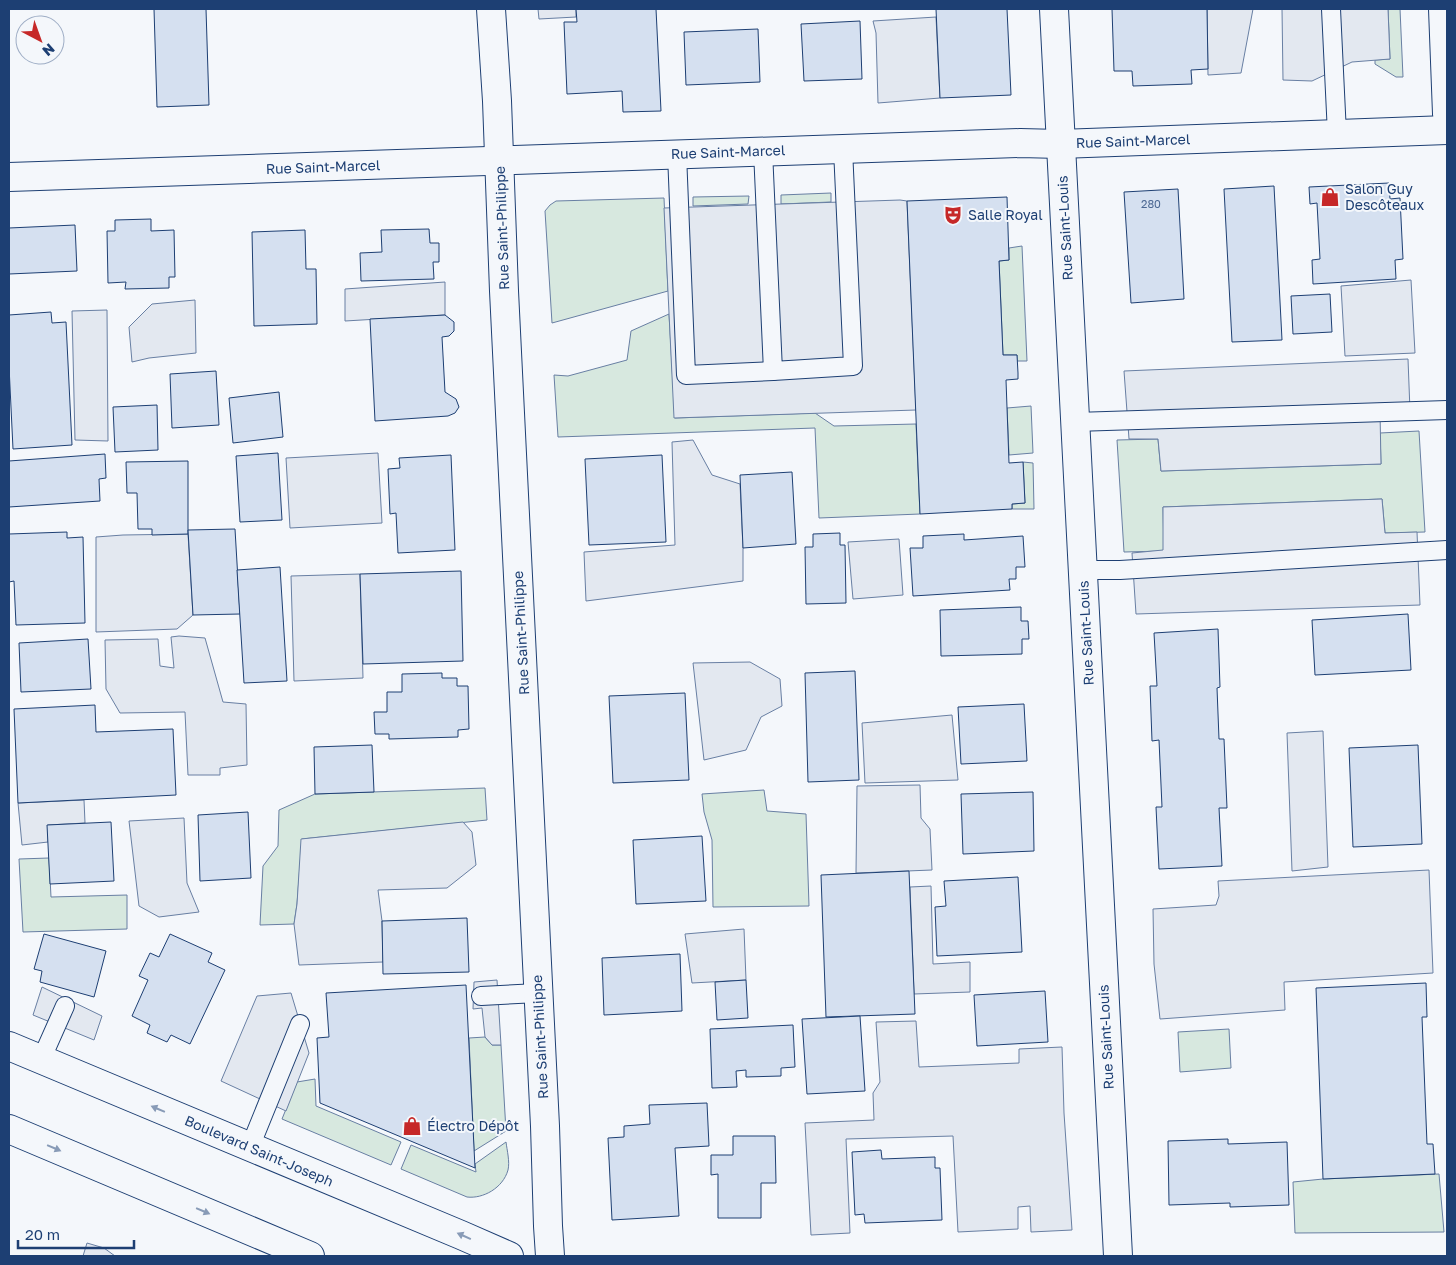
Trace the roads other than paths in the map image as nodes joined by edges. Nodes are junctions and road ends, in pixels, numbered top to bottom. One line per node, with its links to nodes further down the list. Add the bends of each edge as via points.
1 (491, 9): 12 (street, Rue Saint-Philippe)
2 (1054, 9): 8 (street, Rue Saint-Louis)
3 (1331, 9): 7 (lane)
4 (1443, 9): 5 (street)
5 (1447, 114)
6 (1447, 130): 7 (street, Rue Saint-Marcel)
7 (1337, 134): 8 (street, Rue Saint-Marcel)
8 (1060, 144): 9 (street, Rue Saint-Marcel); 16 (street, Rue Saint-Louis)
9 (843, 149): 10 (street, Rue Saint-Marcel); 14 (lane, via 853,366)
10 (763, 151): 11 (street, Rue Saint-Marcel); 14 (lane)
11 (677, 154): 12 (street, Rue Saint-Marcel); 14 (lane, via 686,375)
12 (499, 161): 13 (street, Rue Saint-Marcel); 19 (street, Rue Saint-Philippe)
13 (9, 177)
14 (773, 370)
15 (1447, 410): 16 (lane)
16 (1075, 422): 18 (street, Rue Saint-Louis)
17 (1447, 550): 18 (lane)
18 (1082, 570): 30 (street, Rue Saint-Louis)
19 (538, 993): 20 (lane); 29 (street, Rue Saint-Philippe)
20 (481, 996)
21 (65, 1006): 24 (lane)
22 (300, 1024): 26 (lane)
23 (9, 1046): 24 (street, Boulevard Saint-Joseph)
24 (41, 1060): 26 (street, Boulevard Saint-Joseph, one-way to 24)
25 (9, 1129): 27 (street, one-way to 27)
26 (250, 1147): 28 (street, Boulevard Saint-Joseph, one-way to 26)
27 (310, 1256)
28 (509, 1256)
29 (550, 1256)
30 (1118, 1256)

